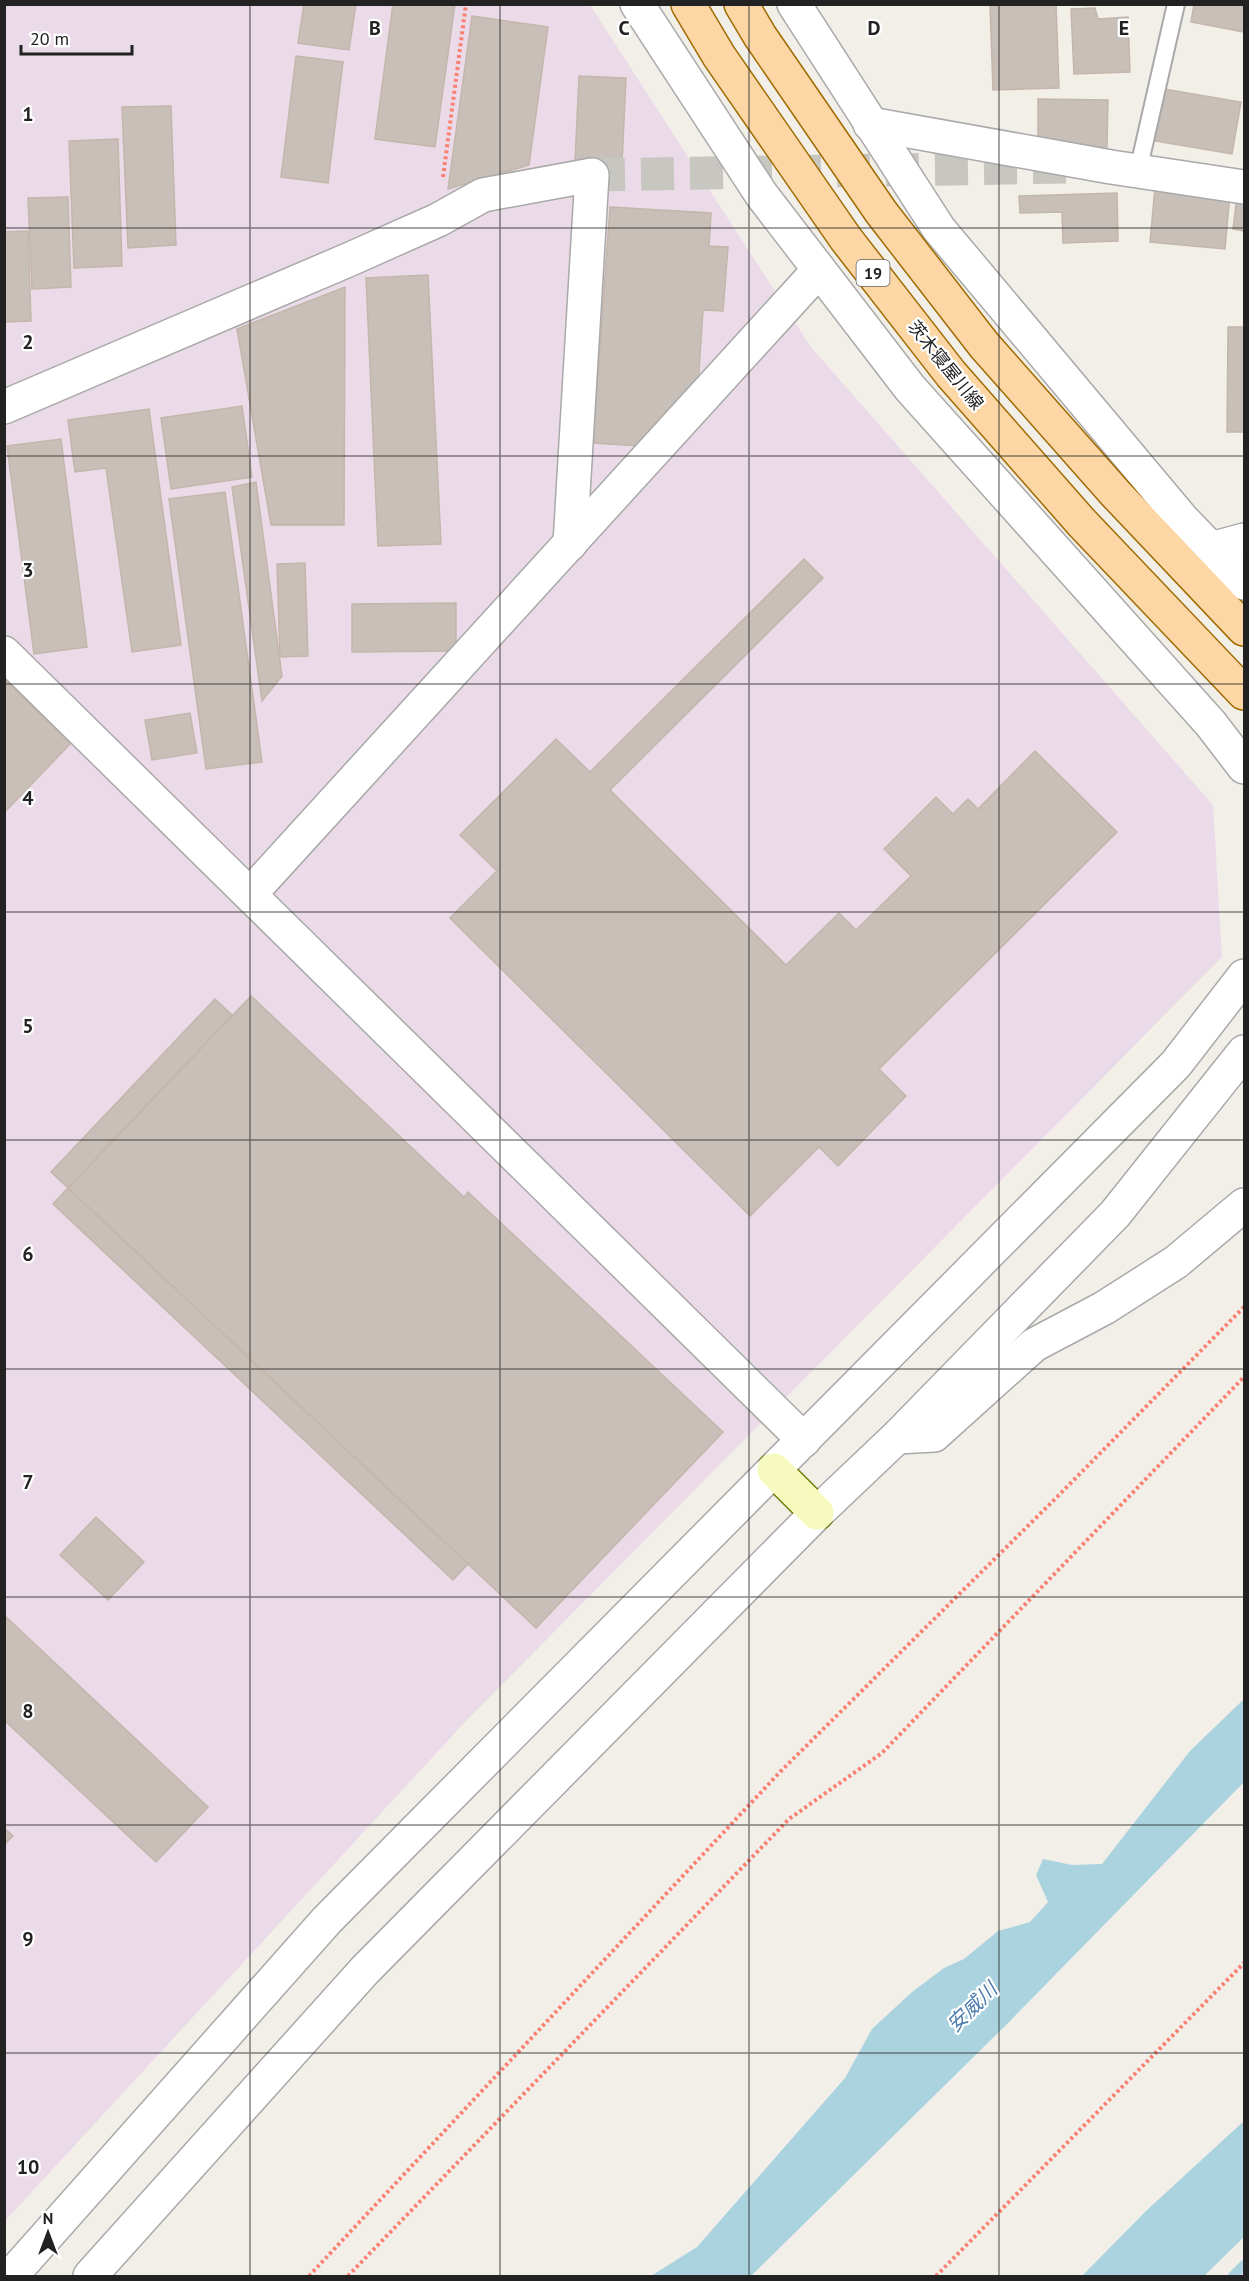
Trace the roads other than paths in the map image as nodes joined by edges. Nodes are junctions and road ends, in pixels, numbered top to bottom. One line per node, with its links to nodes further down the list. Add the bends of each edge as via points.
1 (637, 4): 9 (street, via 761,194)
2 (688, 4): 17 (main road, 茨木寝屋川線 / 19, via 719,56 846,239 951,374 1082,523)
3 (741, 4): 15 (main road, 19, via 888,222 984,345 1115,493)
4 (794, 4): 6 (street)
5 (1176, 4): 7 (lane)
6 (870, 124): 7 (street); 13 (street, via 939,229)
7 (1138, 171): 8 (street)
8 (1245, 187)
9 (819, 270): 12 (street); 18 (street, via 910,388)
10 (4, 407): 12 (street, via 438,220 483,195 592,175)
11 (1245, 540): 13 (street)
12 (570, 544): 19 (street)
13 (1211, 549): 14 (street)
14 (1245, 583)
15 (1245, 629)
16 (4, 653): 19 (street)
17 (1245, 693)
18 (1245, 766)
19 (249, 894): 24 (street)
20 (1245, 976): 24 (street, via 1176,1064)
21 (1245, 1052): 23 (street, via 1115,1214)
22 (1245, 1205): 23 (street, via 1176,1262 1034,1346 934,1435)
23 (897, 1437): 26 (street)
24 (804, 1440): 25 (street)
25 (774, 1470): 26 (street); 27 (street, via 327,1920)
26 (817, 1513): 28 (street, via 365,1970)
27 (11, 2277)
28 (90, 2277)

